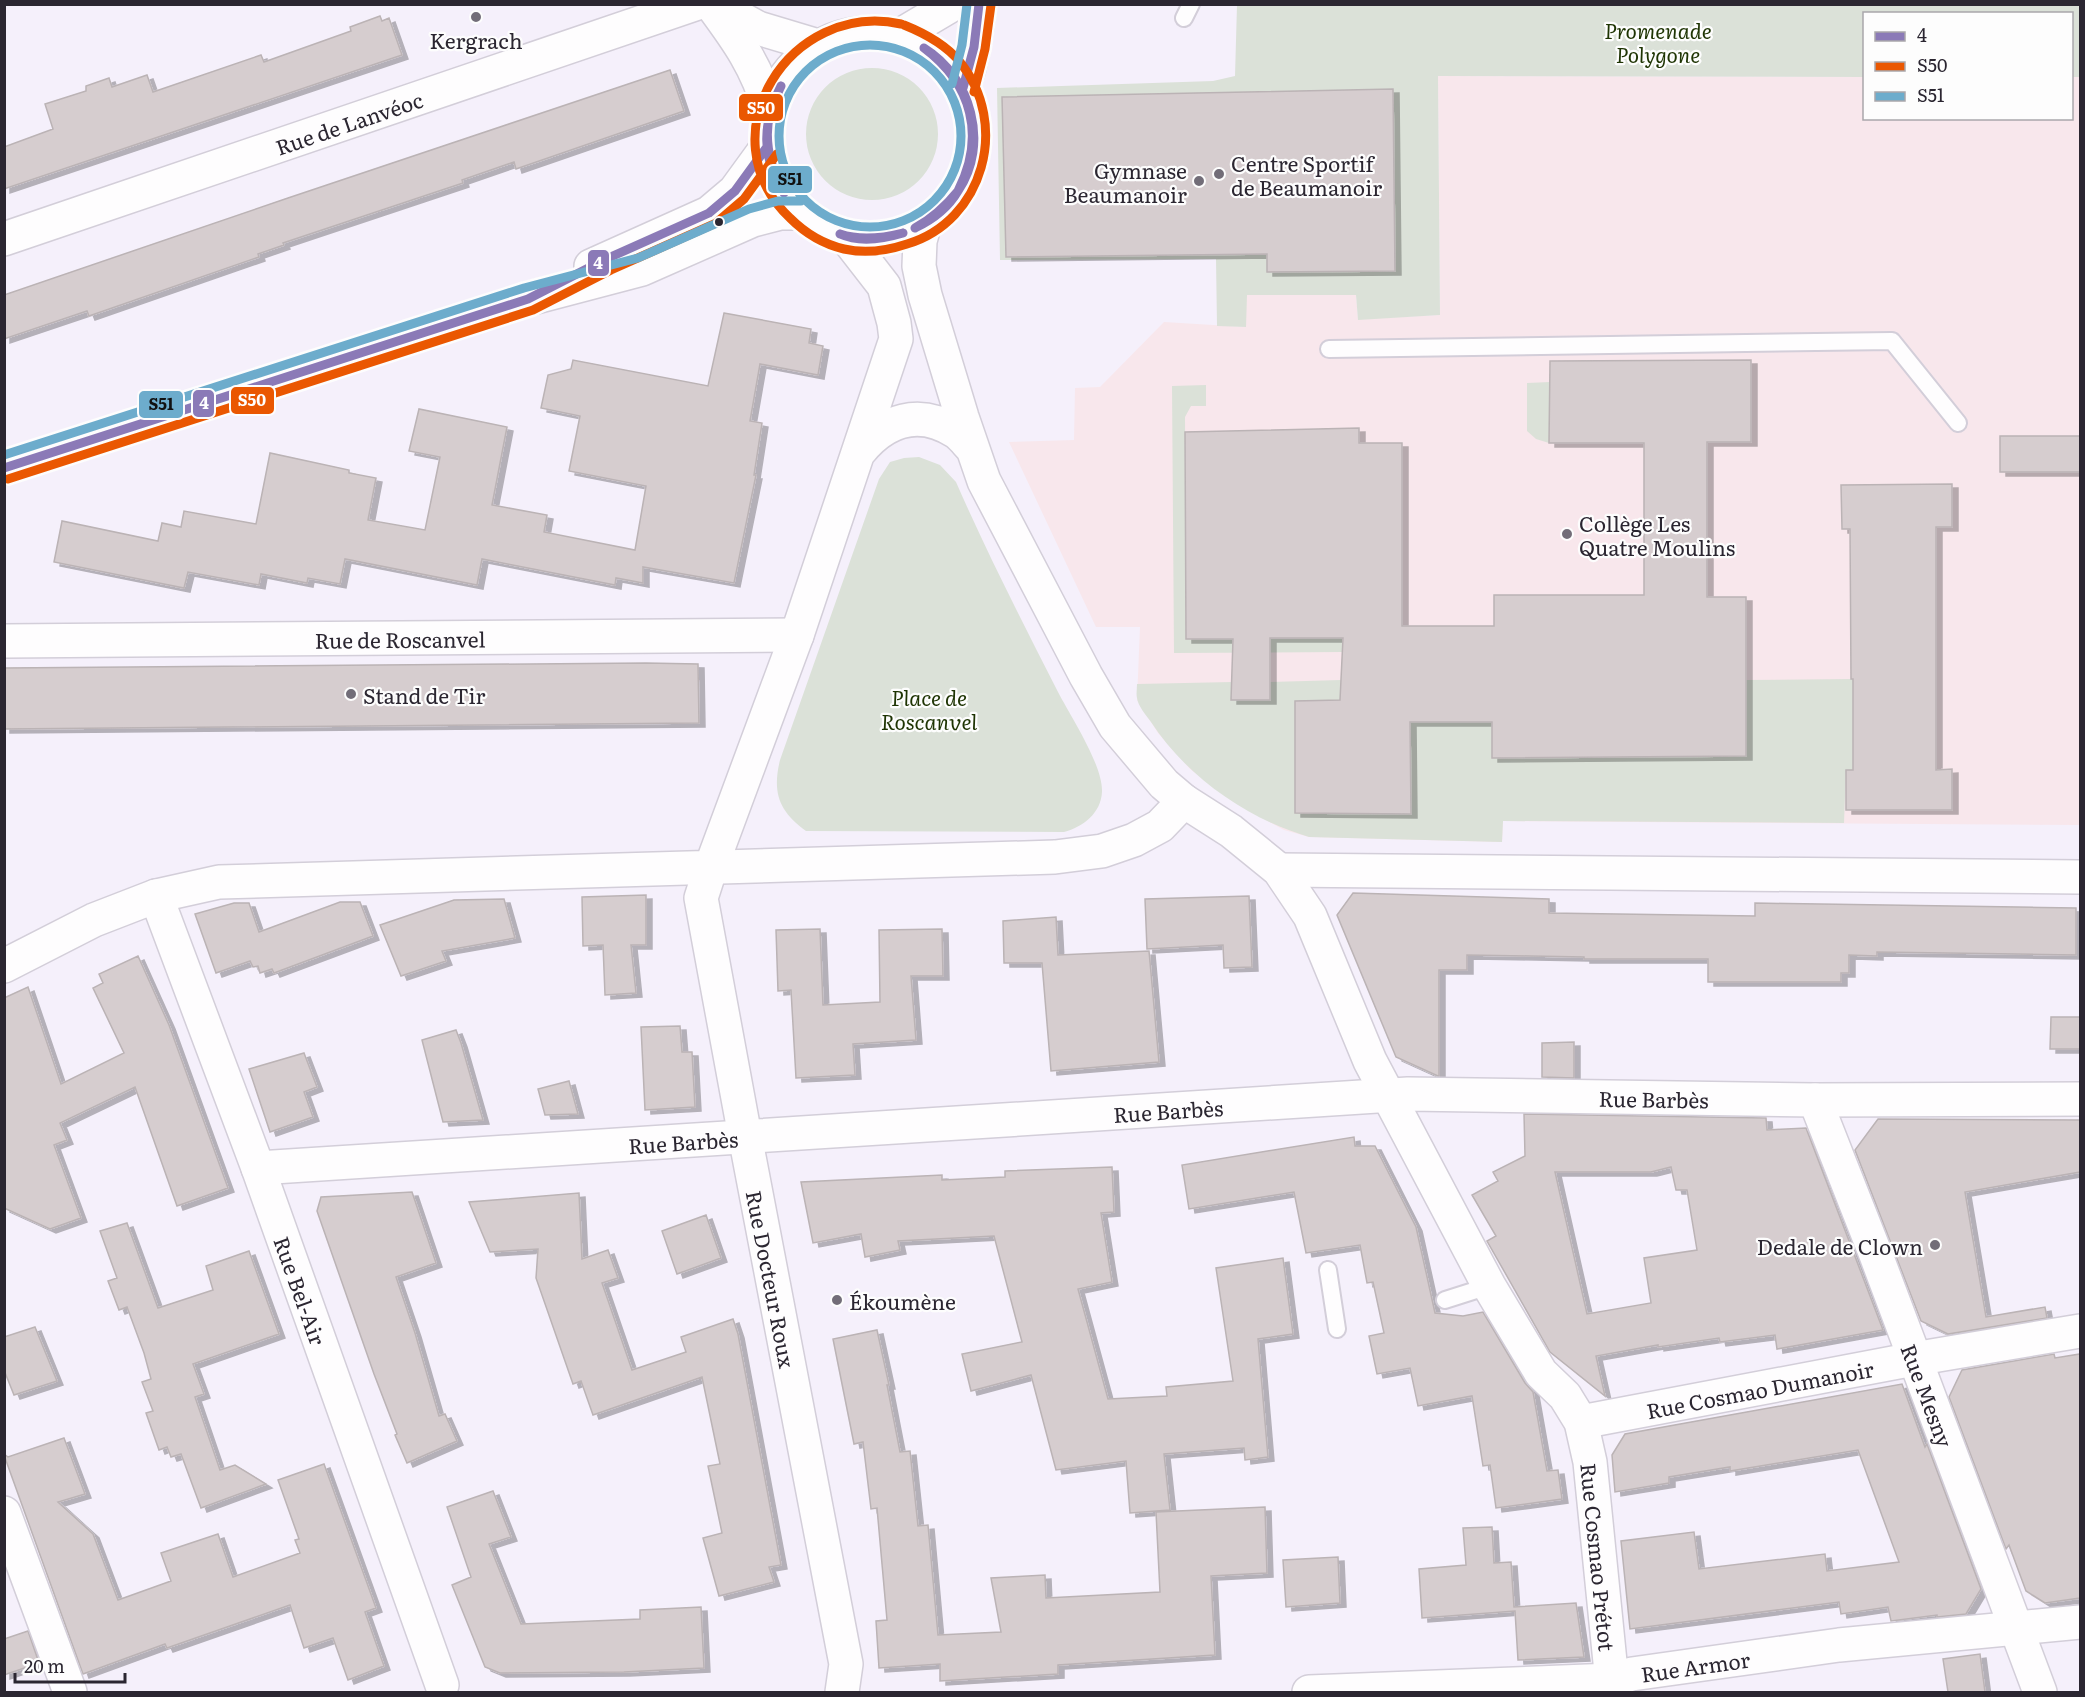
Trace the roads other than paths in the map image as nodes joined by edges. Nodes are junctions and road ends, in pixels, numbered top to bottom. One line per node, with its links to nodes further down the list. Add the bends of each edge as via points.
1 (695, 4): 14 (street, Rue de Lanvéoc)
2 (711, 4): 9 (street, via 743,48 763,86)
3 (716, 4): 7 (street, via 758,27)
4 (953, 4): 6 (street)
5 (979, 4): 8 (street, via 978,26)
6 (899, 36): 7 (street, via 872,32 844,35); 8 (street, via 925,47 946,65)
7 (818, 46): 9 (street, via 796,63)
8 (963, 88): 12 (street, via 972,117 974,147 966,177 949,203)
9 (769, 110): 10 (street)
10 (767, 147): 11 (street, via 772,171 784,194); 15 (street, via 735,191 709,213)
11 (801, 213): 13 (street, via 822,228); 15 (street, via 780,213 753,220 642,269)
12 (926, 223): 13 (street, via 901,235); 18 (street, via 920,241 923,285)
13 (846, 237): 20 (street, via 884,286 896,339)
14 (4, 239)
15 (528, 299): 19 (street)
16 (1329, 349): 17 (lane, via 1892,341)
17 (1958, 423)
18 (973, 449): 20 (street, via 957,433 936,422 892,424 865,444); 23 (street, via 984,481 1115,726 1164,784)
19 (4, 468)
20 (850, 473): 21 (street)
21 (797, 635): 22 (street, Rue de Roscanvel); 24 (street)
22 (4, 640)
23 (1184, 801): 24 (street, via 1160,826 1102,851 1055,856); 25 (street, Rue Cosmao Prétot, via 1231,831)
24 (711, 867): 27 (street, via 219,882); 32 (street, Rue Docteur Roux, via 701,898)
25 (1279, 870): 26 (street); 29 (street, Rue Cosmao Prétot, via 1310,916)
26 (2080, 877)
27 (156, 896): 28 (street, via 94,920); 33 (street, Rue Bel-Air)
28 (4, 966)
29 (1387, 1095): 31 (street, Rue Barbès); 32 (street, Rue Barbès); 35 (street, Rue Cosmao Prétot)
30 (2080, 1099): 31 (street, Rue Barbès)
31 (1815, 1100): 39 (street, Rue Mesny)
32 (744, 1136): 33 (street, Rue Barbès); 47 (street, Rue Docteur Roux, via 846,1664)
33 (258, 1168): 45 (street, Rue Bel-Air)
34 (1328, 1270): 37 (lane)
35 (1489, 1286): 36 (lane); 40 (street, Rue Cosmao Prétot, via 1541,1372 1565,1396)
36 (1445, 1300)
37 (1337, 1329)
38 (2080, 1331): 39 (street, Rue Cosmao Dumanoir)
39 (1914, 1359): 40 (street, Rue Cosmao Dumanoir); 43 (street, Rue Mesny)
40 (1581, 1422): 44 (street, Rue Cosmao Prétot, via 1590,1462)
41 (4, 1513): 46 (street)
42 (2080, 1622): 43 (street, Rue Armor)
43 (2016, 1629): 44 (street, Rue Armor, via 1839,1645 1632,1674); 49 (street, Rue Mesny)
44 (1613, 1686): 48 (street, Rue Armor)
45 (437, 1690)
46 (70, 1692)
47 (842, 1692)
48 (1309, 1692)
49 (2040, 1692)

